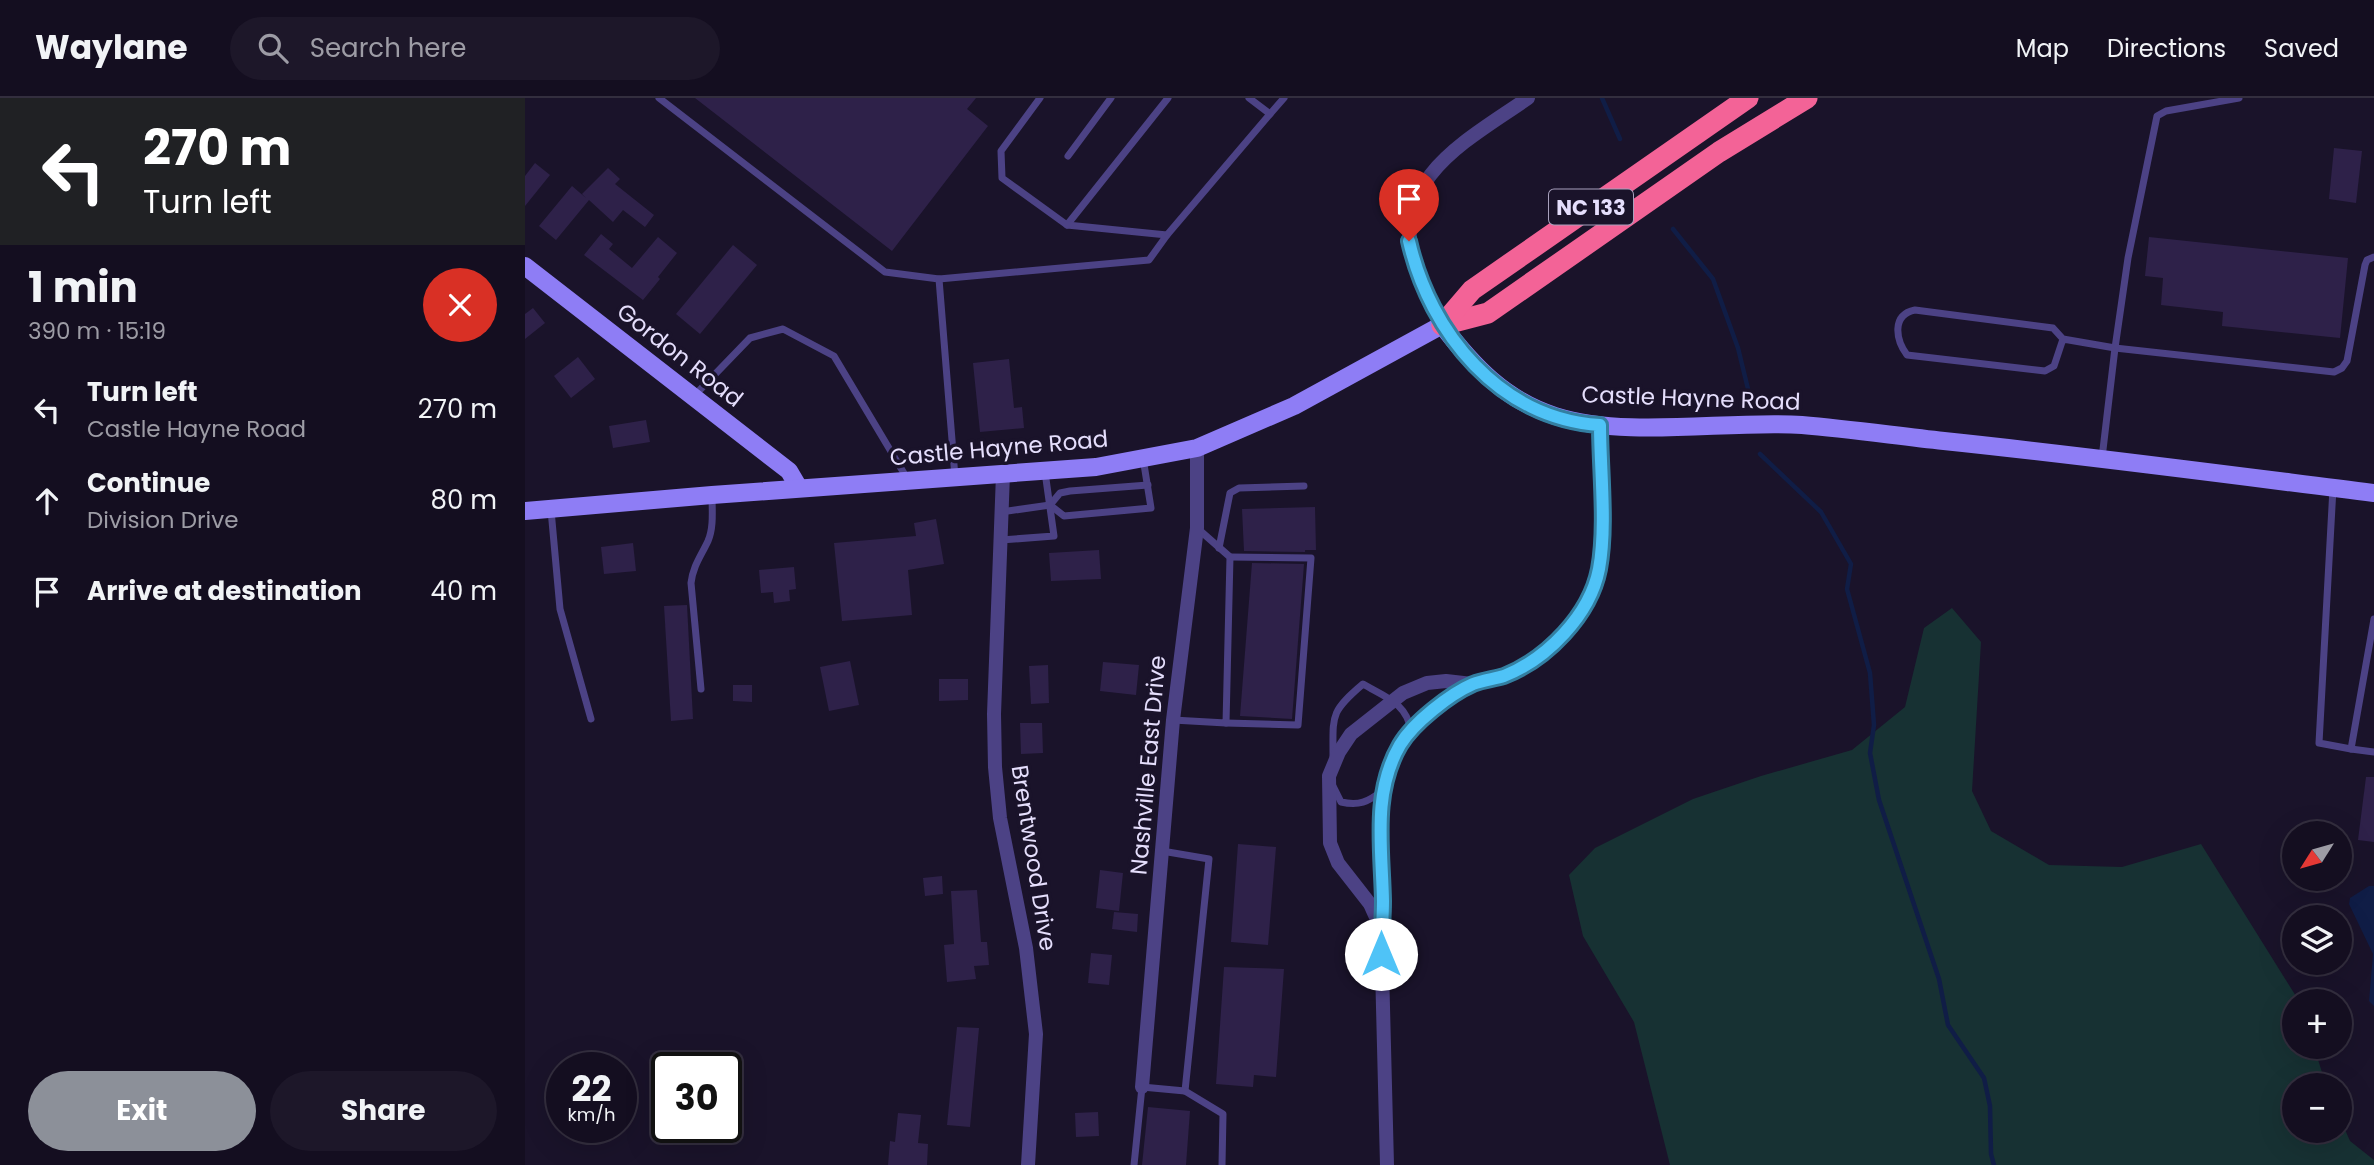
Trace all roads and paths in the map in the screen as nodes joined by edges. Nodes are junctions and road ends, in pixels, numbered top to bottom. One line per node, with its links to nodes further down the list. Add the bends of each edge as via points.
1 (659, 98): 19 (lane, via 885,272)
2 (1041, 98): 15 (lane, via 1001,151 1002,178)
3 (1111, 98): 14 (lane)
4 (1168, 98): 15 (lane)
5 (1248, 98): 12 (lane)
6 (1284, 98): 12 (lane)
7 (1528, 98): 20 (street, via 1445,157 1427,177 1415,201 1409,241 1415,267)
8 (1748, 98): 20 (highway, NC 133, via 1472,290)
9 (1790, 98): 13 (highway)
10 (1807, 98): 13 (highway, NC 133)
11 (2239, 98): 22 (lane, via 2157,116)
12 (1270, 114): 16 (lane)
13 (1719, 152): 20 (highway, NC 133, via 1488,313)
14 (1068, 156)
15 (1067, 225): 16 (lane)
16 (1167, 236): 19 (lane, via 1149,260)
17 (2374, 257): 22 (lane, via 2365,264 2347,361 2334,372)
18 (525, 266): 23 (main road, Gordon Road)
19 (939, 279): 30 (lane)
20 (1442, 325): 24 (main road, Castle Hayne Road, via 1496,386 1528,406); 25 (main road, Castle Hayne Road / NC 133, via 1294,407)
21 (2063, 339): 21 (lane, via 2053,328 1915,310 1903,315 1897,327 1907,355 2045,371 2055,366); 22 (lane)
22 (2115, 348): 27 (lane)
23 (694, 397): 31 (lane, via 750,338 783,329 834,356); 34 (main road, Gordon Road, via 789,471)
24 (1600, 425): 27 (main road, Castle Hayne Road, via 1801,425); 47 (street, via 1599,569 1590,596 1564,635 1538,658 1504,676)
25 (1197, 448): 26 (main road, Castle Hayne Road / NC 133); 42 (street, Nashville East Drive)
26 (1143, 457): 28 (main road, Castle Hayne Road / NC 133); 32 (lane)
27 (2102, 459): 35 (main road, Castle Hayne Road)
28 (1045, 471): 29 (main road, Castle Hayne Road / NC 133); 38 (lane)
29 (1003, 474): 30 (main road, Castle Hayne Road / NC 133); 41 (street, Brentwood Drive)
30 (955, 477): 31 (main road, Castle Hayne Road / NC 133)
31 (908, 481): 34 (main road, Castle Hayne Road / NC 133)
32 (1147, 485): 38 (lane, via 1060,493); 38 (lane, via 1151,508 1064,516)
33 (1304, 486): 44 (lane, via 1239,488 1230,493)
34 (799, 488): 37 (main road, Castle Hayne Road / NC 133)
35 (2333, 488): 36 (main road, Castle Hayne Road); 54 (lane, via 2319,743)
36 (2374, 493)
37 (712, 495): 39 (main road, Castle Hayne Road / NC 133); 48 (lane, via 712,527 691,583)
38 (1050, 505): 41 (lane); 43 (lane, via 1054,536)
39 (551, 509): 40 (main road, Castle Hayne Road / NC 133); 50 (lane, via 560,609)
40 (525, 512)
41 (1001, 512): 43 (street, Brentwood Drive)
42 (1197, 528): 44 (lane); 51 (street, Nashville East Drive)
43 (1001, 540): 62 (street, Brentwood Drive, via 995,767 1000,818 1026,948 1035,1034)
44 (1219, 548): 45 (lane)
45 (1230, 557): 52 (lane); 52 (lane, via 1311,558 1298,725)
46 (2374, 619): 54 (lane)
47 (1472, 684): 49 (street, via 1427,683); 53 (street)
48 (701, 689)
49 (1392, 701): 53 (lane, via 1409,717); 56 (street, via 1350,734); 56 (lane, via 1363,684 1342,701 1333,715)
50 (591, 719)
51 (1173, 720): 52 (lane); 58 (street, Nashville East Drive)
52 (1226, 723)
53 (1411, 731): 57 (street, via 1400,744)
54 (2351, 749): 55 (lane)
55 (2374, 752)
56 (1331, 771): 57 (lane, via 1341,802 1367,802); 59 (street, via 1330,843)
57 (1382, 791): 59 (street)
58 (1162, 851): 60 (street, Nashville East Drive); 61 (lane, via 1209,859)
59 (1381, 928): 65 (street)
60 (1142, 1087): 61 (lane); 63 (lane)
61 (1185, 1091): 64 (lane, via 1223,1114)
62 (1028, 1165)
63 (1134, 1165)
64 (1222, 1165)
65 (1387, 1165)

